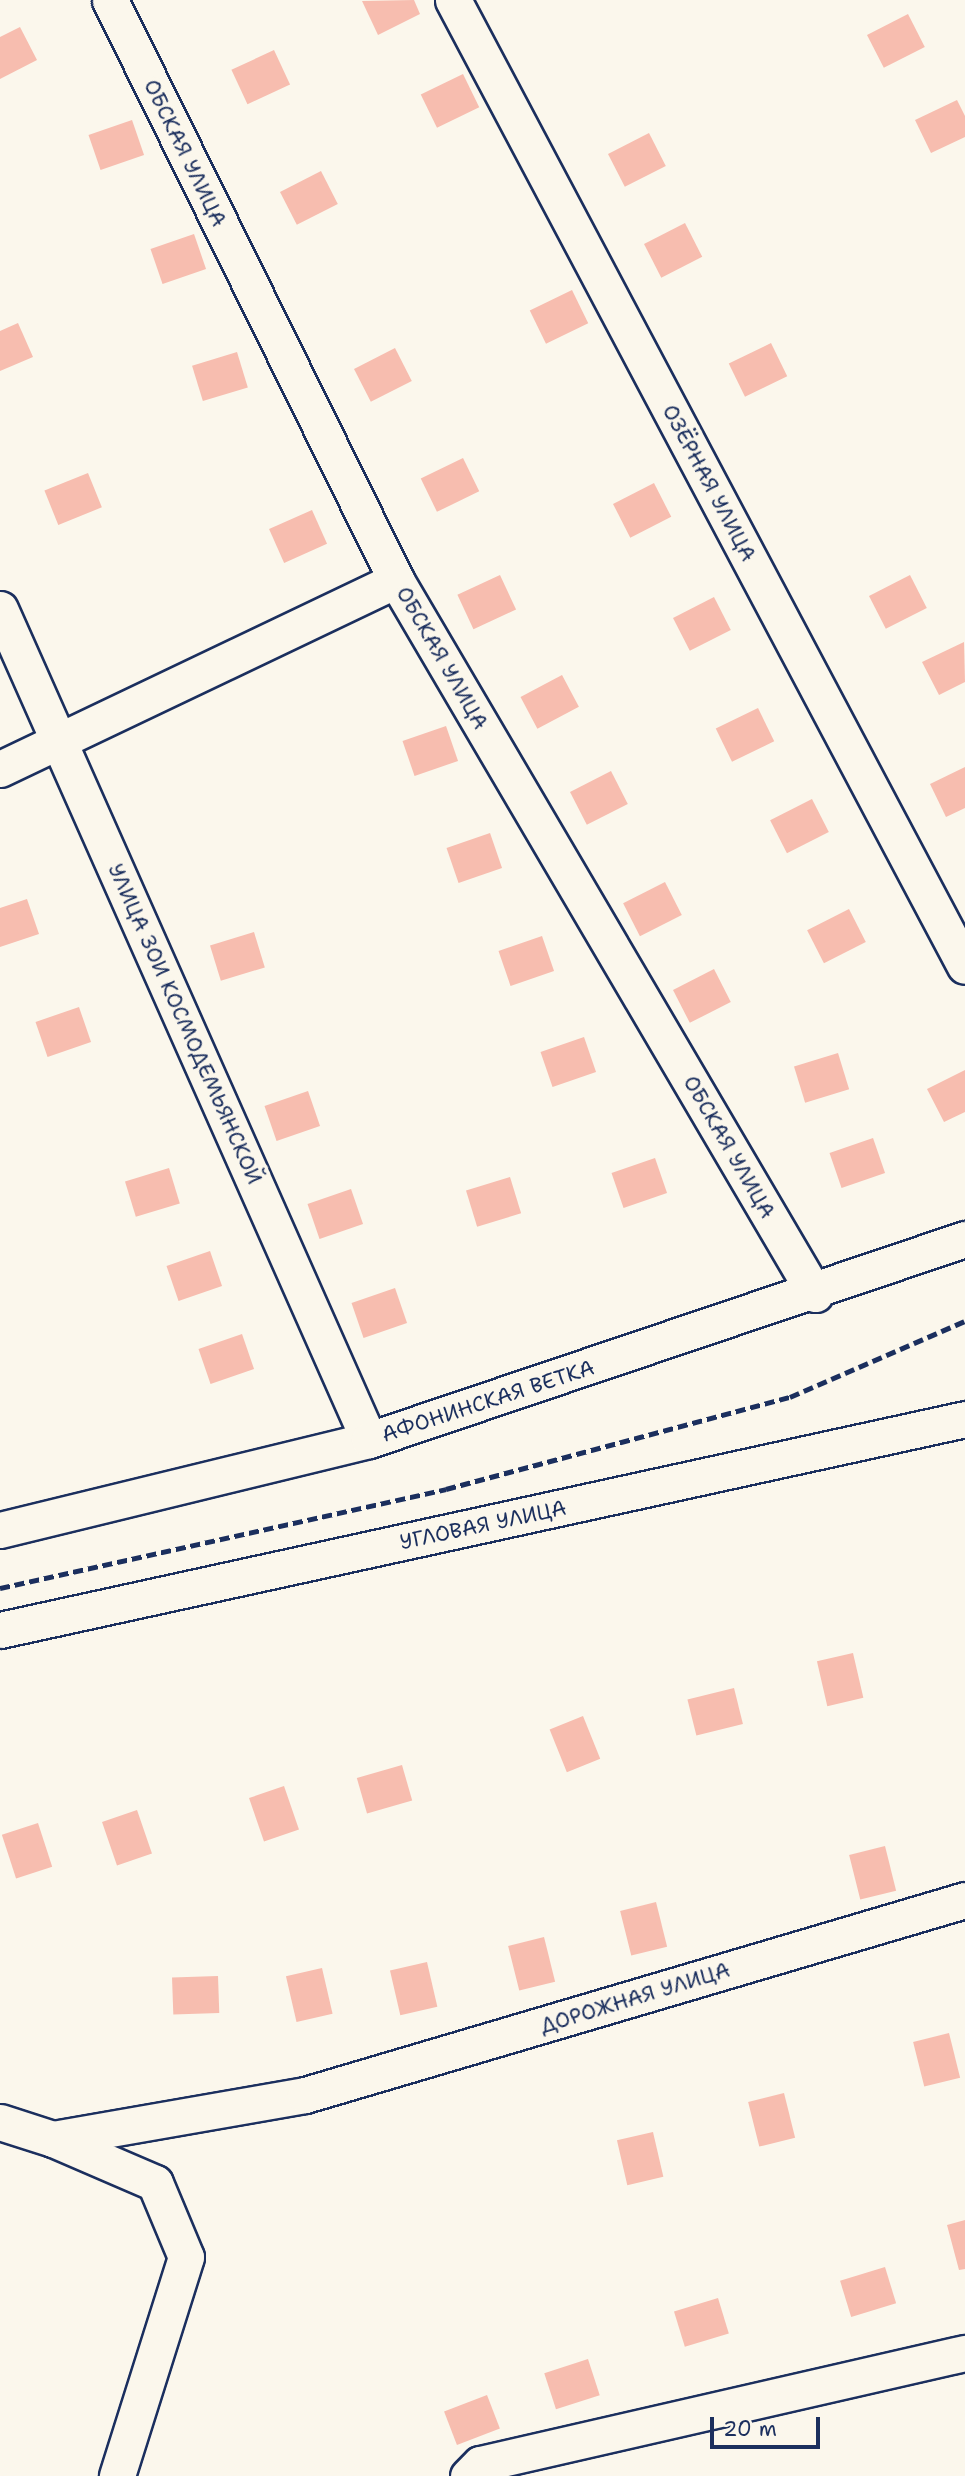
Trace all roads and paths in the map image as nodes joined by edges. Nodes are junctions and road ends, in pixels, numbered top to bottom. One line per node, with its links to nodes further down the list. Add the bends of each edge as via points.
1 (110, 0): 3 (street, ОБСКАЯ УЛИЦА)
2 (453, 0): 7 (street, ОЗЁРНАЯ УЛИЦА)
3 (396, 580): 5 (street); 9 (street, ОБСКАЯ УЛИЦА)
4 (0, 609): 5 (street, УЛИЦА ЗОИ КОСМОДЕМЬЯНСКОЙ)
5 (60, 742): 6 (street); 11 (street, УЛИЦА ЗОИ КОСМОДЕМЬЯНСКОЙ)
6 (0, 769)
7 (965, 966)
8 (965, 1239): 9 (street, АФОНИНСКАЯ ВЕТКА)
9 (815, 1294): 11 (street, АФОНИНСКАЯ ВЕТКА)
10 (962, 1426): 13 (street, УГЛОВАЯ УЛИЦА)
11 (369, 1440): 12 (street, АФОНИНСКАЯ ВЕТКА)
12 (0, 1530)
13 (0, 1630)
14 (965, 1900): 16 (street, ДОРОЖНАЯ УЛИЦА, via 305,2095)
15 (0, 2122): 16 (street)
16 (53, 2139): 19 (street, via 155,2183 186,2257)
17 (965, 2353): 18 (street)
18 (474, 2470)
19 (117, 2476)

